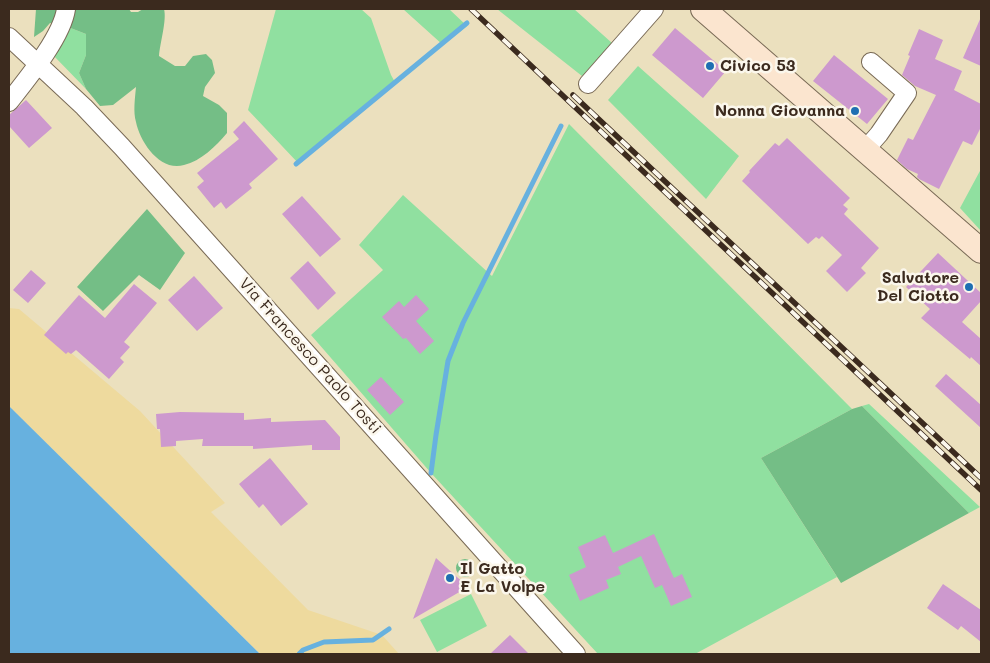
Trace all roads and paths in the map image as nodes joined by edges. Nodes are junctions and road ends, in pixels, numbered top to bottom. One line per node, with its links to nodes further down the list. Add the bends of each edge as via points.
1 (66, 9): 6 (street, via 65,19)
2 (654, 9): 7 (street)
3 (703, 9): 9 (main road)
4 (9, 37): 6 (street, Via Francesco Paolo Tosti)
5 (871, 62): 9 (street, via 907,93)
6 (39, 63): 8 (street); 11 (street, Via Francesco Paolo Tosti, via 122,147)
7 (588, 84)
8 (9, 102)
9 (865, 150): 10 (main road)
10 (981, 252)
11 (576, 654)

